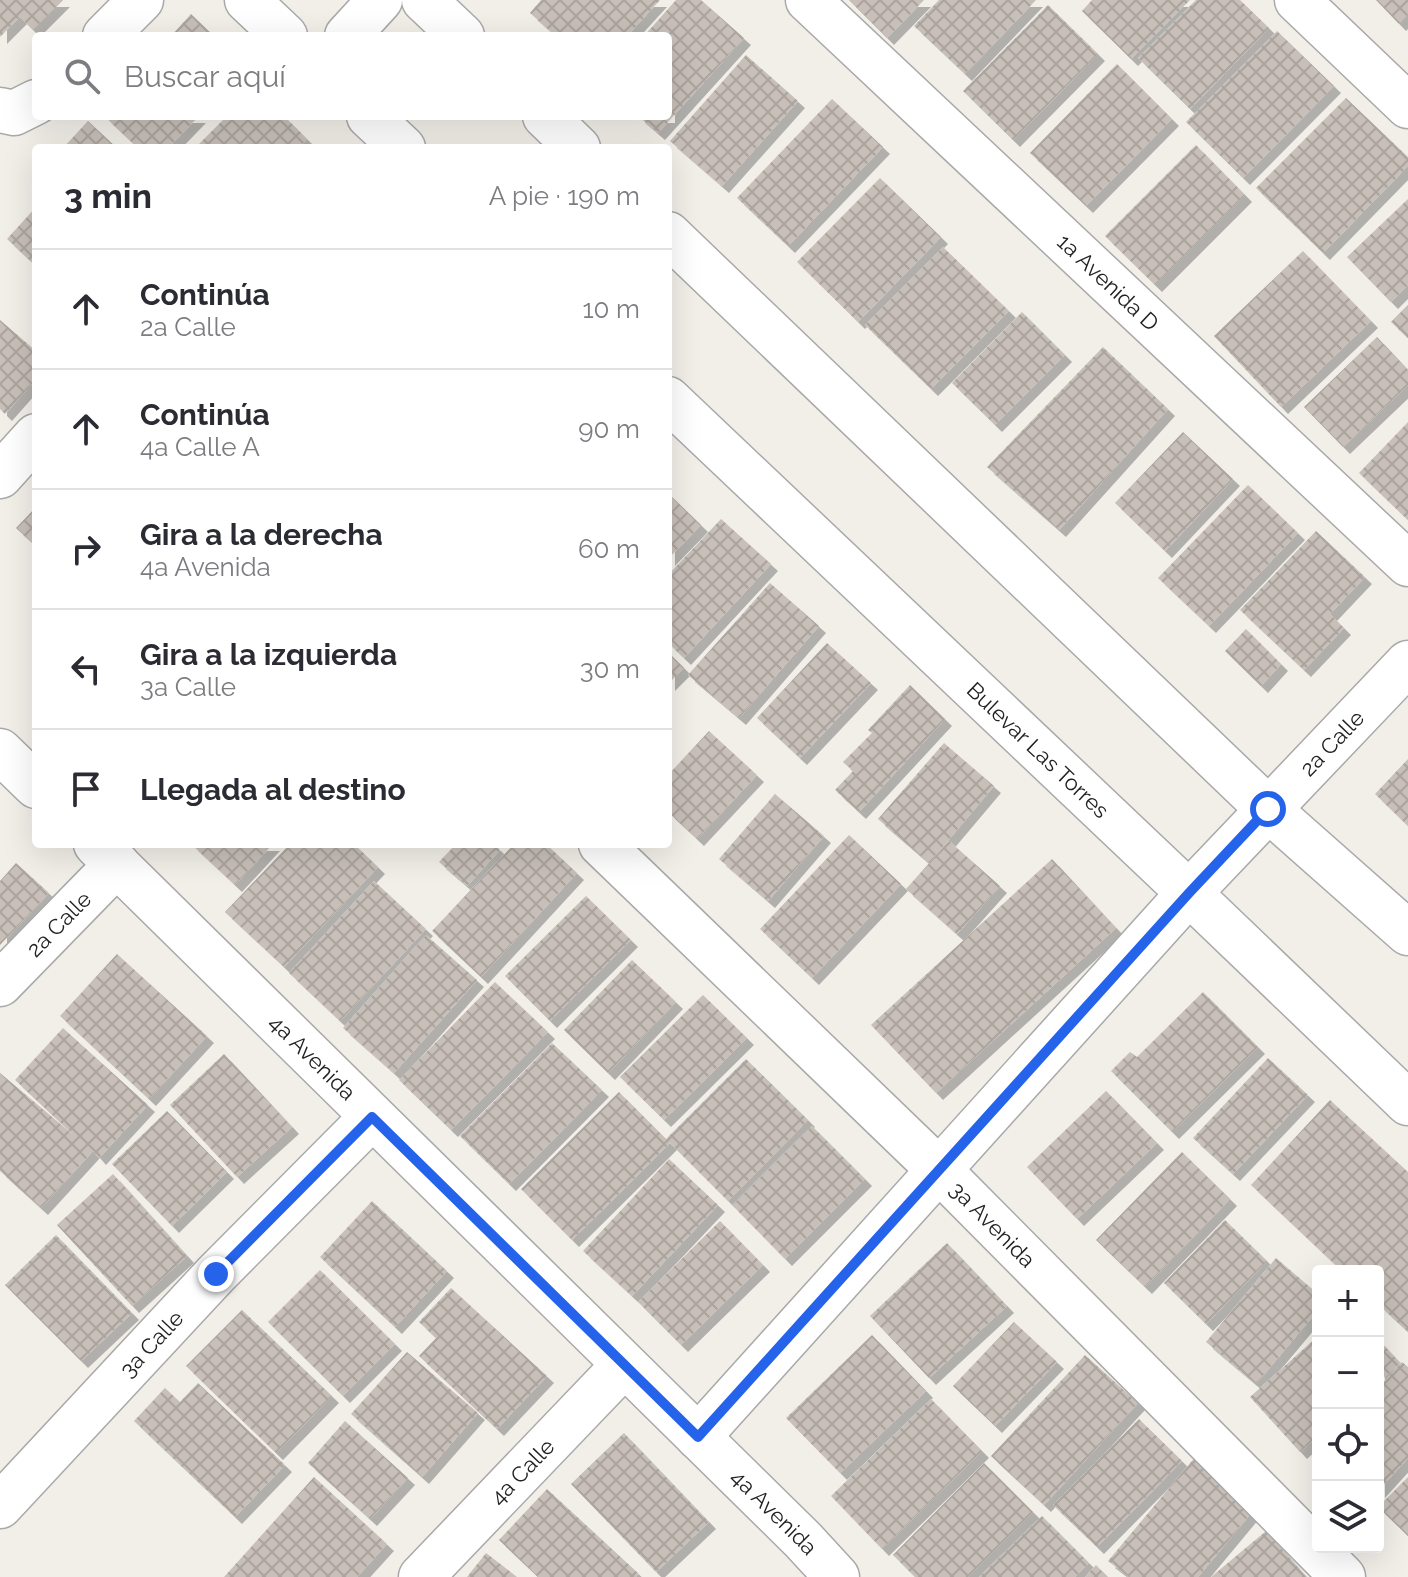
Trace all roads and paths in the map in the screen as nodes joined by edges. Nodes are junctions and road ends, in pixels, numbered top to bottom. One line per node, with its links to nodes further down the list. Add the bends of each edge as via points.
1 (141, 0): 7 (street)
2 (247, 0): 8 (street)
3 (380, 0): 9 (street)
4 (424, 0): 10 (street)
5 (808, 0): 22 (street, 1a Avenida D)
6 (1297, 0): 12 (street)
7 (109, 32)
8 (281, 32)
9 (351, 32)
10 (458, 32)
11 (32, 104): 13 (street, via 14,113)
12 (1408, 106)
13 (0, 110)
14 (373, 120): 16 (street)
15 (549, 120): 17 (street)
16 (399, 144)
17 (574, 144)
18 (672, 238): 26 (street)
19 (672, 403): 29 (street, Bulevar Las Torres)
20 (32, 440): 21 (street)
21 (0, 476)
22 (1408, 564)
23 (1408, 663): 26 (street, 2a Calle)
24 (0, 751): 25 (street)
25 (32, 782)
26 (1268, 809): 29 (street, 2a Calle); 30 (street)
27 (605, 848): 34 (street, 3a Avenida)
28 (106, 854): 31 (street, 2a Calle); 33 (street, 4a Avenida)
29 (1189, 893): 32 (street, Bulevar Las Torres); 34 (street, 2a Calle)
30 (1408, 933)
31 (0, 984)
32 (1408, 1103)
33 (372, 1117): 35 (street, 4a Avenida); 37 (street, 3a Calle, via 216,1274)
34 (939, 1170): 36 (street, 2a Calle); 40 (street, 3a Avenida)
35 (624, 1365): 36 (street, 4a Avenida); 38 (street, 4a Calle)
36 (698, 1437): 39 (street, 4a Avenida)
37 (0, 1506)
38 (421, 1577)
39 (837, 1577)
40 (1343, 1577)

